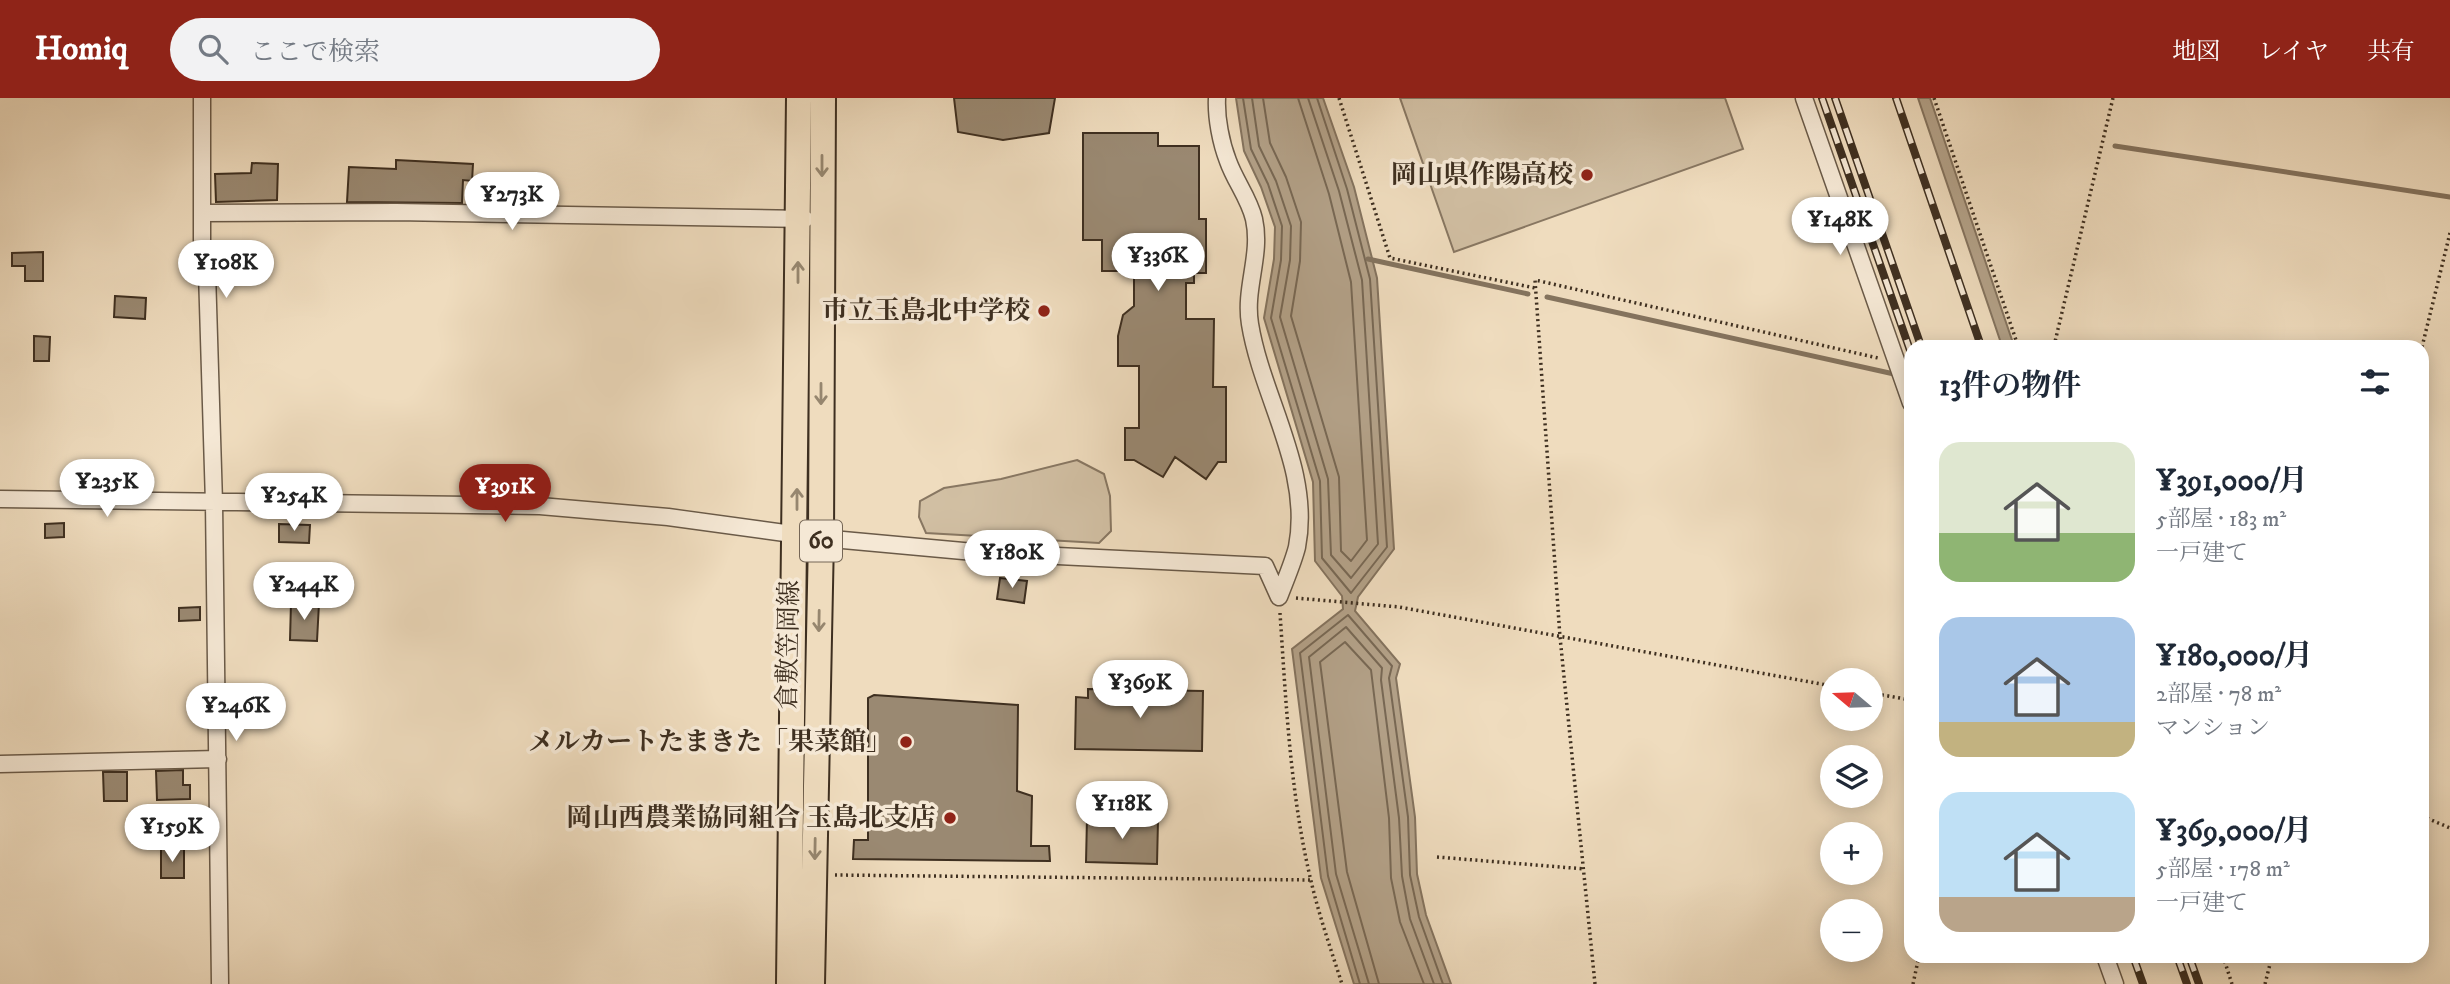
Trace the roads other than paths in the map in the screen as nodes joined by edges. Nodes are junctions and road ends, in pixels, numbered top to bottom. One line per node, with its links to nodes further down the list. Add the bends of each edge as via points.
1 (202, 98): 6 (street)
2 (799, 98): 7 (main road, 倉敷笠岡線 / 60)
3 (823, 98): 7 (main road, 倉敷笠岡線 / 60, one-way to 7)
4 (1217, 98): 12 (street, via 1227,160 1251,209 1258,237 1248,298 1250,324 1260,369 1287,445 1299,506 1297,547 1279,597 1265,566 974,552)
5 (1804, 98): 8 (street)
6 (202, 213): 7 (street); 10 (street)
7 (810, 219): 11 (main road, 倉敷笠岡線 / 60, one-way to 7); 12 (main road, 倉敷笠岡線 / 60, one-way to 12)
8 (1904, 384)
9 (0, 499): 10 (street)
10 (214, 503): 11 (street, via 540,506); 13 (street)
11 (796, 534): 12 (street); 18 (main road, 倉敷笠岡線 / 60)
12 (821, 538): 19 (main road, 倉敷笠岡線 / 60, one-way to 19)
13 (218, 759): 14 (street); 17 (street)
14 (0, 764)
15 (2108, 963): 20 (street)
16 (203, 984): 17 (street)
17 (220, 984)
18 (789, 984)
19 (812, 984)
20 (2115, 984)

